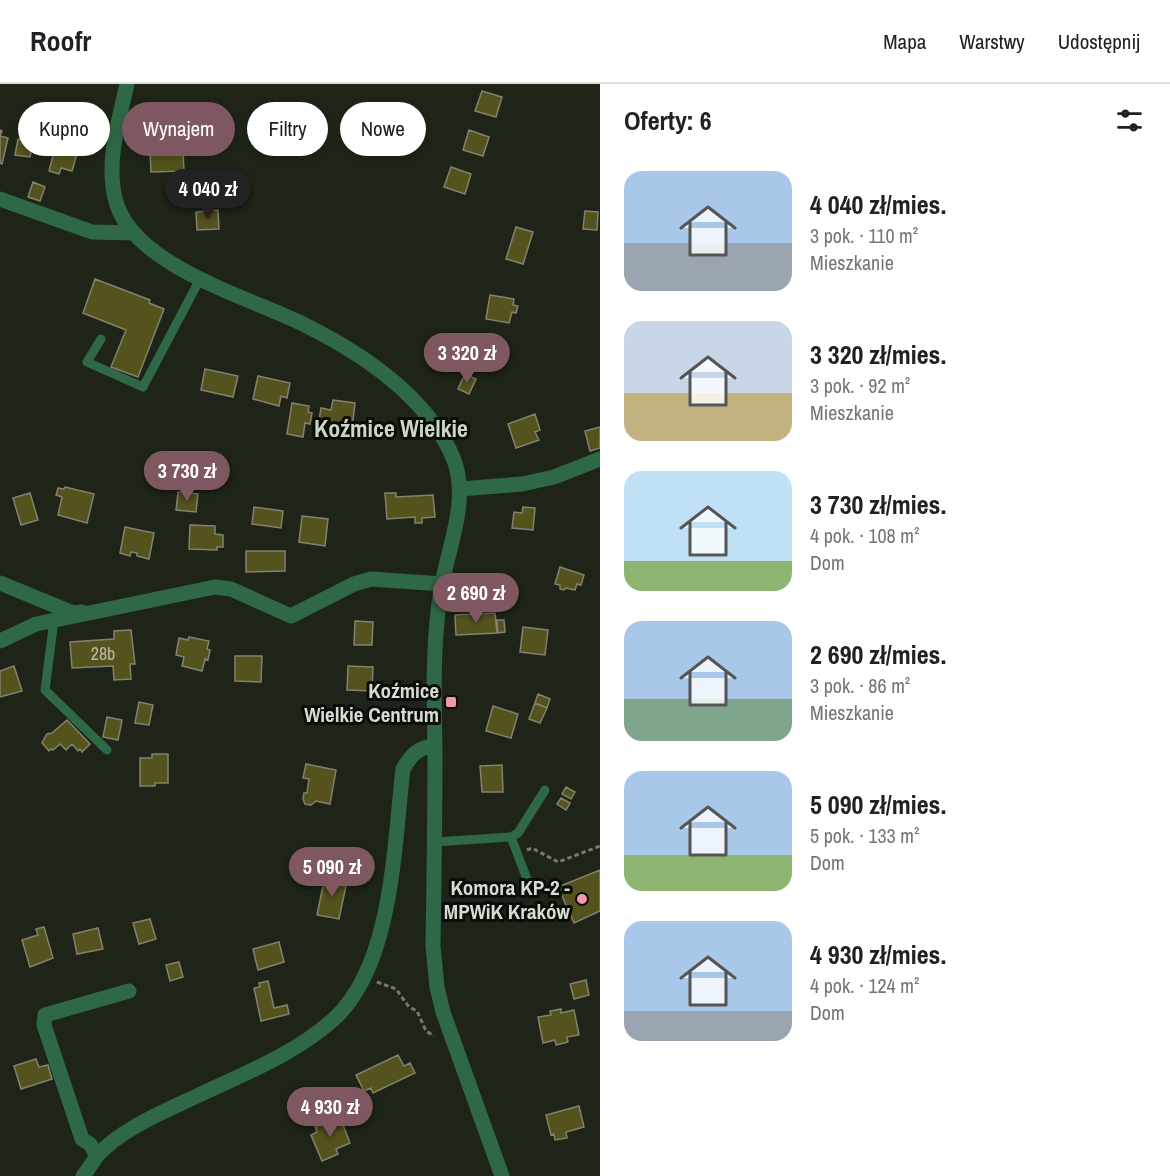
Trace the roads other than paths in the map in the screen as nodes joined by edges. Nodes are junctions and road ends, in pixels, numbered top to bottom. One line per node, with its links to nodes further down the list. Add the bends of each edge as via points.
1 (127, 84): 3 (street, via 113,146 112,183 120,214)
2 (0, 199): 3 (street, via 92,232)
3 (134, 233): 4 (street, via 150,248)
4 (201, 279): 5 (lane, via 143,387 87,362); 7 (street, via 304,324 359,355 391,379 416,403 445,443)
5 (100, 339)
6 (600, 459): 7 (street, via 533,482)
7 (460, 489): 9 (street)
8 (0, 583): 10 (street, via 73,613)
9 (442, 584): 10 (street, via 371,579 291,616 231,589 215,587); 13 (street, via 435,649)
10 (93, 612): 11 (street)
11 (54, 620): 12 (street); 14 (lane, via 45,690)
12 (0, 641)
13 (435, 746): 17 (street); 20 (street, via 417,750 403,769 385,913 357,993 312,1036 122,1135)
14 (107, 750)
15 (545, 790): 16 (lane, via 518,833)
16 (511, 837): 17 (lane); 18 (lane)
17 (435, 842): 22 (street, via 433,946 437,987)
18 (530, 887)
19 (129, 991): 20 (street, via 45,1016 44,1025 82,1139)
20 (97, 1156): 21 (street)
21 (84, 1176)
22 (502, 1176)

